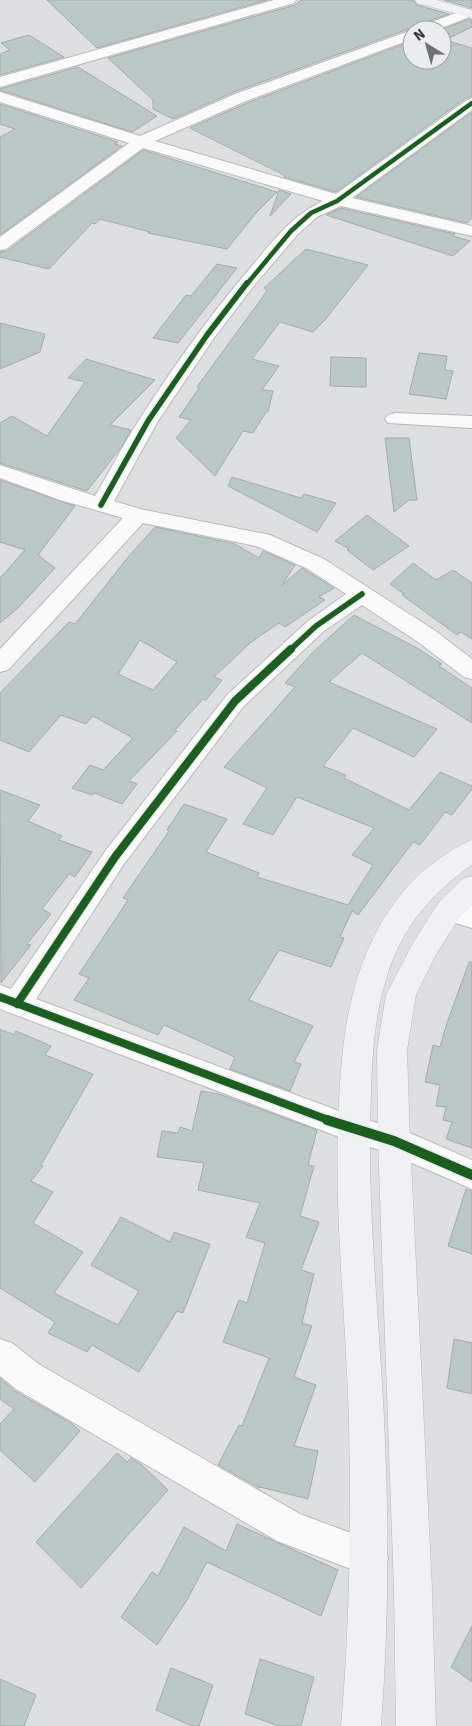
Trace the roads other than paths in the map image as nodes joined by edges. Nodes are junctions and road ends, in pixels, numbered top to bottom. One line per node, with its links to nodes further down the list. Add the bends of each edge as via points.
1 (233, 0): 4 (street)
2 (289, 0): 4 (street)
3 (422, 0): 5 (main road)
4 (256, 10): 8 (street)
5 (469, 14): 6 (street)
6 (452, 20)
7 (402, 38): 11 (street, via 197,114)
8 (0, 82)
9 (0, 97): 11 (street)
10 (472, 103): 12 (street)
11 (141, 142): 12 (street); 14 (street)
12 (337, 201): 13 (street); 18 (street, via 311,213 291,231 247,283 146,425)
13 (472, 231)
14 (0, 245)
15 (395, 419): 16 (street)
16 (472, 422)
17 (0, 471): 18 (street)
18 (101, 505): 19 (street)
19 (138, 515): 20 (street, via 262,540 316,564); 21 (street)
20 (362, 594): 22 (street); 25 (street, via 316,626 235,701)
21 (0, 664)
22 (472, 671)
23 (472, 850): 26 (main road, via 425,886 407,907 378,961 367,992 358,1054)
24 (464, 905): 27 (main road, via 424,949 401,995 392,1050)
25 (9, 1000): 26 (street)
26 (353, 1128): 27 (street); 30 (main road, via 354,1226 366,1408)
27 (394, 1142): 28 (street); 32 (main road, via 413,1579)
28 (472, 1175)
29 (0, 1354): 30 (street, via 28,1377 290,1528)
30 (370, 1558): 31 (main road)
31 (361, 1726)
32 (416, 1726)

